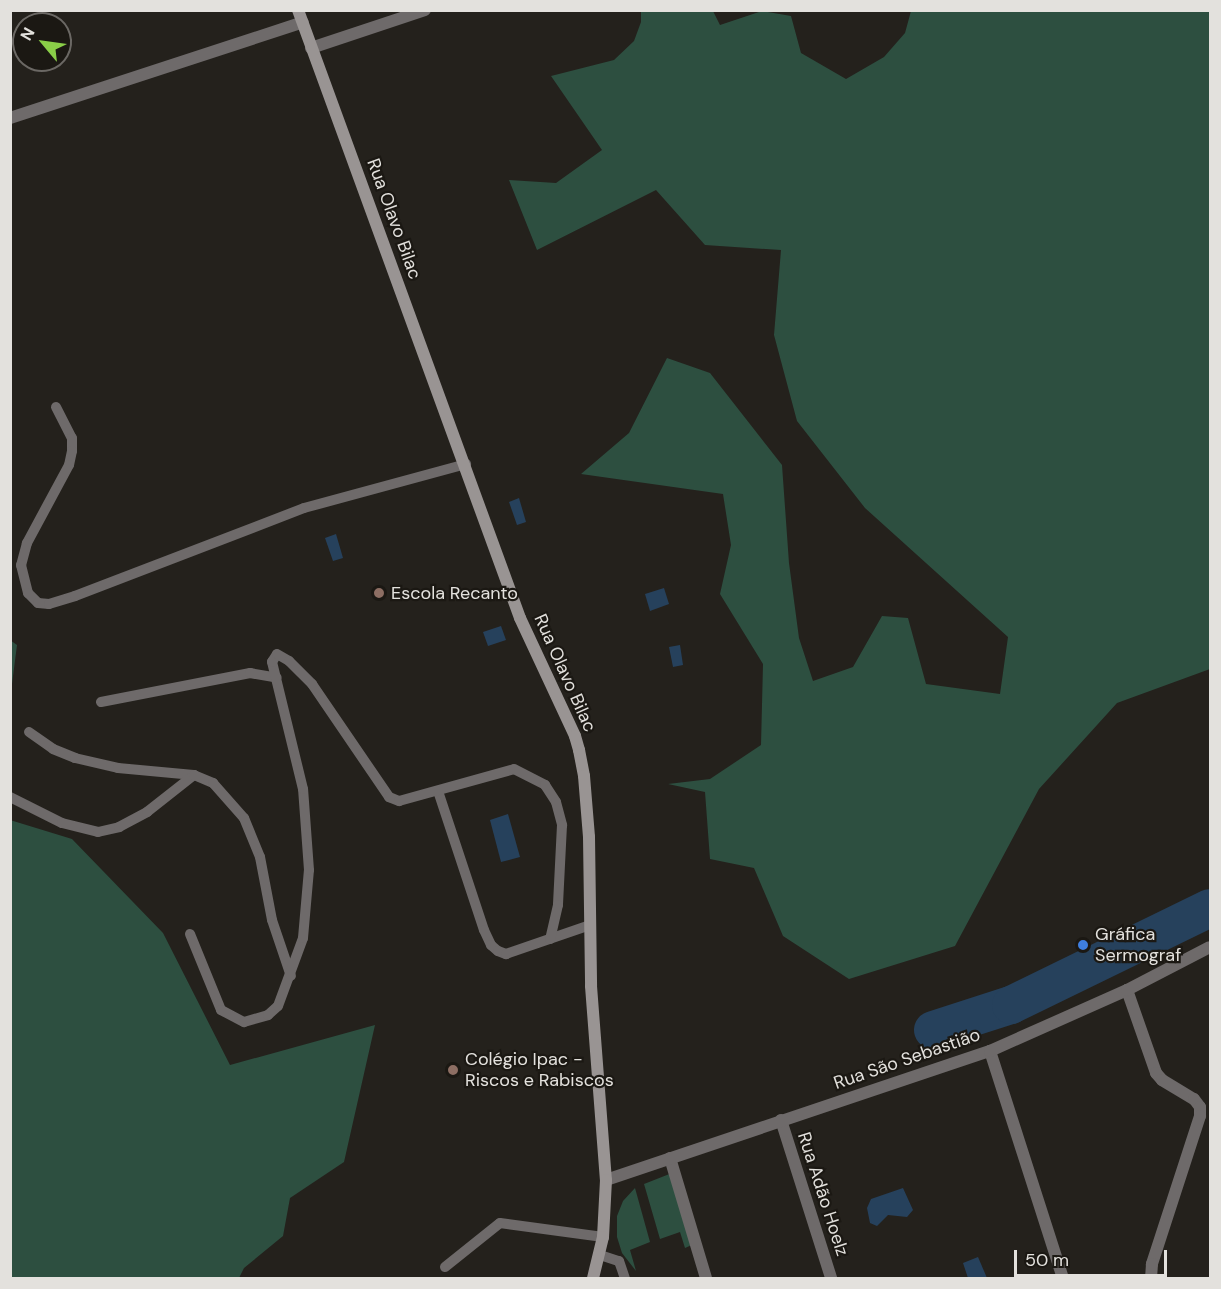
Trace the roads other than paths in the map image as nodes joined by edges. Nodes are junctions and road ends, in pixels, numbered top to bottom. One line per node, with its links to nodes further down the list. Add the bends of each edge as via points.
1 (425, 10): 3 (street)
2 (300, 16): 3 (main road, Rua Olavo Bilac); 4 (street)
3 (311, 48): 6 (main road, Rua Olavo Bilac)
4 (10, 118)
5 (56, 407): 6 (lane, via 72,438 69,465 27,543 21,565 28,593 38,603 50,604 75,596 304,508)
6 (466, 464): 13 (main road, Rua Olavo Bilac, via 520,618 575,736 584,776 589,837)
7 (277, 678): 8 (lane, via 250,673); 11 (lane, via 272,662 277,654 312,684 389,797 399,801); 17 (lane, via 307,819 308,900 303,938)
8 (101, 702)
9 (29, 732): 10 (lane, via 75,758 118,768)
10 (194, 775): 12 (lane, via 147,812 98,832 62,823); 17 (lane, via 213,783 244,818 260,857 272,920)
11 (438, 791): 15 (lane, via 491,945 506,954); 15 (lane, via 514,769 545,785 556,802 562,825 562,871)
12 (10, 797)
13 (590, 925): 15 (lane); 22 (main road, Rua Olavo Bilac)
14 (190, 934): 17 (lane, via 221,1010 232,1018 244,1022 268,1015 278,1006)
15 (550, 939)
16 (1210, 947): 18 (street, Rua São Sebastião)
17 (291, 976)
18 (1127, 990): 19 (street, Rua São Sebastião); 31 (street, via 1156,1073 1200,1107)
19 (990, 1051): 20 (street, Rua São Sebastião); 30 (street)
20 (781, 1120): 21 (street, Rua São Sebastião); 29 (street, Rua Adão Hoelz)
21 (670, 1158): 22 (street, Rua São Sebastião); 28 (street)
22 (606, 1180): 23 (main road, Rua Olavo Bilac)
23 (603, 1237): 24 (main road, Rua Olavo Bilac); 25 (lane, via 500,1223)
24 (600, 1255): 26 (main road, Rua Olavo Bilac); 27 (lane, via 619,1261)
25 (445, 1267)
26 (593, 1278)
27 (625, 1278)
28 (706, 1278)
29 (831, 1278)
30 (1063, 1278)
31 (1151, 1278)

